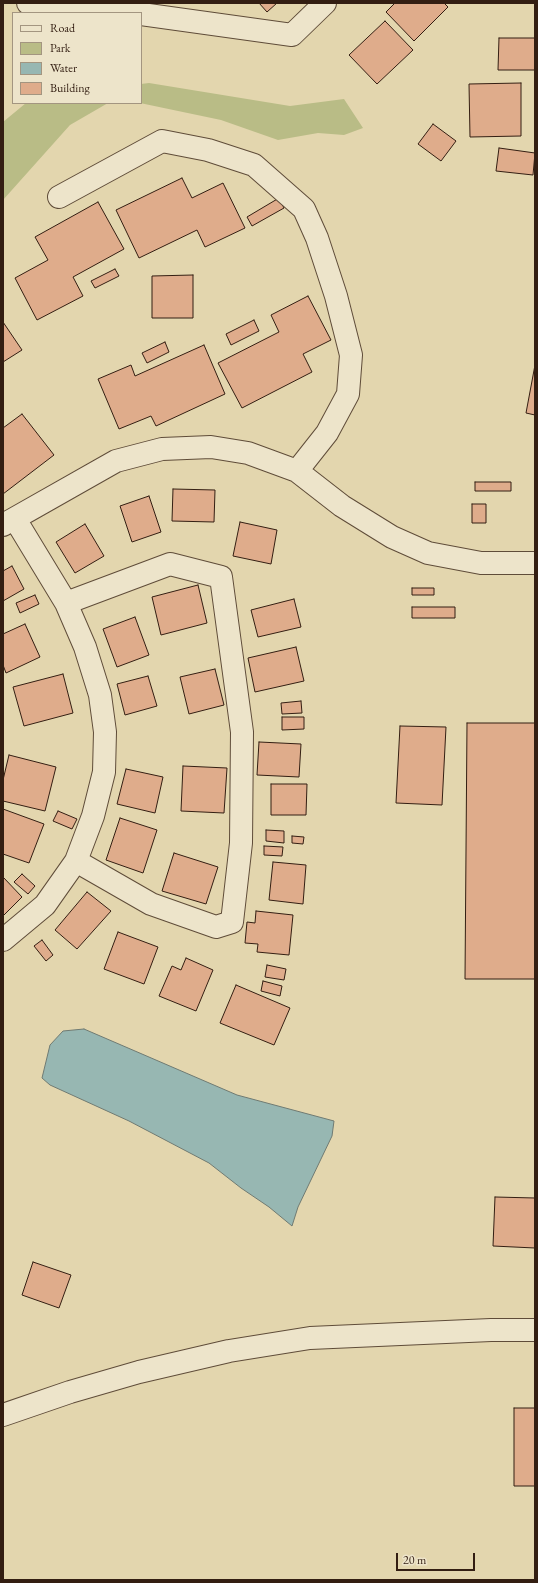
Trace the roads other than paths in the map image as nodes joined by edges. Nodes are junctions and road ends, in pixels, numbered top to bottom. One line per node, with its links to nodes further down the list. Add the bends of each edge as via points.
1 (28, 3): 3 (street)
2 (325, 3): 5 (street, via 292,35)
3 (83, 6): 4 (street)
4 (124, 12)
5 (142, 14)
6 (59, 197): 7 (street, via 162,141 208,150 254,166 304,209 317,238 336,296 351,356 348,394 326,433)
7 (297, 471): 8 (street, via 248,454 210,447 162,449 116,461); 9 (street, via 342,506 392,537 428,553 481,562)
8 (9, 522): 10 (street)
9 (535, 563)
10 (66, 603): 11 (street, via 85,647 100,695 105,732 104,772 93,816); 11 (street, via 170,564 221,577 242,732 241,843 232,922 216,927 151,904)
11 (76, 861): 12 (street, via 45,905)
12 (3, 940)
13 (535, 1330): 14 (street, via 310,1338 229,1351 139,1372 70,1392)
14 (3, 1416)

